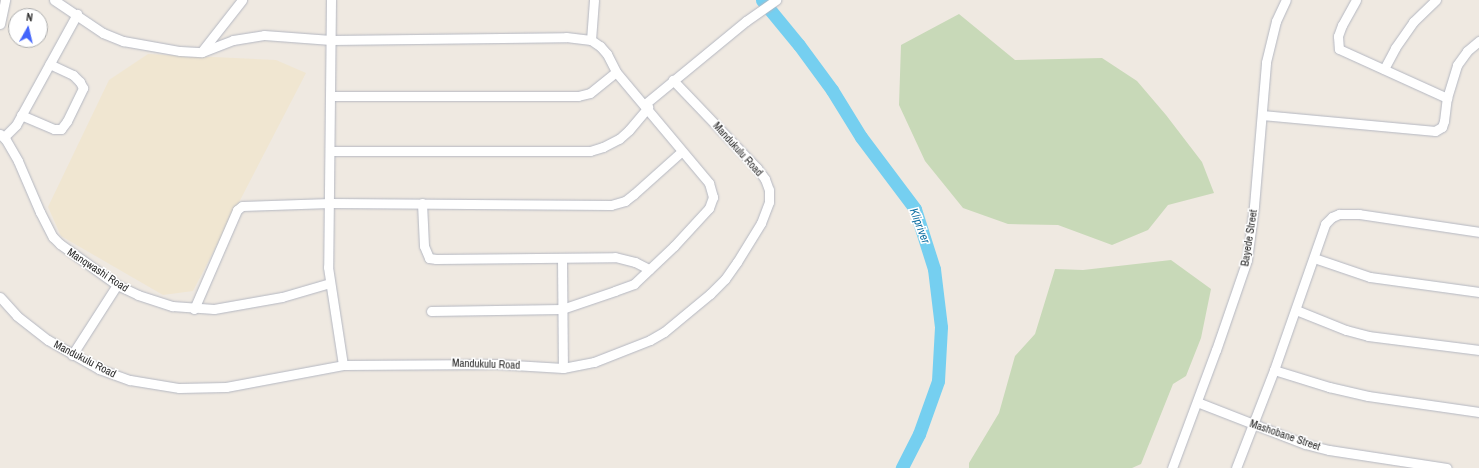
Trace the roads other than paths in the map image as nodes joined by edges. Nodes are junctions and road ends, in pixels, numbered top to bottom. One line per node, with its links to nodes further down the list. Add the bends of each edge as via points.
1 (4, 0): 11 (street)
2 (54, 0): 10 (street)
3 (242, 0): 15 (street)
4 (331, 0): 12 (street)
5 (594, 0): 13 (street)
6 (776, 0): 19 (street)
7 (1286, 0): 24 (street, Bayede Street, via 1276,21 1266,62)
8 (1356, 0): 17 (street, via 1342,25 1337,45 1341,51)
9 (1436, 0): 17 (street, via 1413,22)
10 (77, 14): 15 (street, via 103,33 123,41 180,51); 16 (street)
11 (0, 24)
12 (331, 40): 13 (street, via 566,37); 15 (street, via 258,35 233,40); 20 (street)
13 (591, 40): 18 (street, via 607,54)
14 (1479, 41): 21 (street, via 1467,51 1457,65)
15 (202, 52)
16 (49, 64): 23 (street); 23 (street, via 73,75 83,88 67,121 61,129 54,129)
17 (1384, 68): 21 (street)
18 (616, 72): 20 (street, via 590,93 578,96); 22 (street)
19 (673, 80): 22 (street); 45 (street, Mandukulu Road, via 745,153 765,179 769,190 769,202 758,229 725,279 679,321 650,340 594,362)
20 (331, 96): 26 (street)
21 (1447, 98): 24 (street, via 1443,125 1431,132)
22 (646, 106): 26 (street, via 629,130 619,139 590,150); 27 (street)
23 (21, 115): 25 (street, via 16,125)
24 (1262, 115): 47 (street, Bayede Street, via 1247,260)
25 (2, 136): 35 (street, Manqwashi Road, via 18,161 53,237)
26 (330, 151): 28 (street)
27 (681, 152): 29 (street, via 634,194 618,204); 33 (street, via 709,183 712,200 704,214)
28 (330, 203): 29 (street); 34 (street); 38 (street, via 239,207)
29 (422, 203): 31 (street, via 424,246 430,258)
30 (1479, 232): 32 (street, via 1359,214 1339,214 1326,224)
31 (562, 258): 33 (street, via 615,257); 39 (street)
32 (1314, 258): 36 (street, via 1370,277); 40 (street)
33 (649, 269): 39 (street, via 634,284)
34 (330, 283): 38 (street, Manqwashi Road, via 250,304); 44 (street)
35 (117, 285): 38 (street, Manqwashi Road, via 159,303); 43 (street)
36 (1479, 292)
37 (0, 297): 43 (street, Mandukulu Road, via 30,327)
38 (194, 309)
39 (562, 309): 41 (street); 45 (street)
40 (1296, 310): 42 (street, via 1368,336); 46 (street)
41 (431, 311)
42 (1479, 350)
43 (72, 354): 44 (street, Mandukulu Road, via 100,369 125,378 162,387 189,389 226,387)
44 (343, 365): 45 (street, Mandukulu Road, via 497,364)
45 (563, 368)
46 (1274, 370): 48 (street, via 1368,396); 49 (street)
47 (1197, 402): 49 (street, Mashobane Street); 50 (street, Bayede Street)
48 (1479, 412)
49 (1252, 424): 51 (street); 52 (street, Mashobane Street, via 1329,450)
50 (1172, 468)
51 (1236, 468)
52 (1447, 468)

